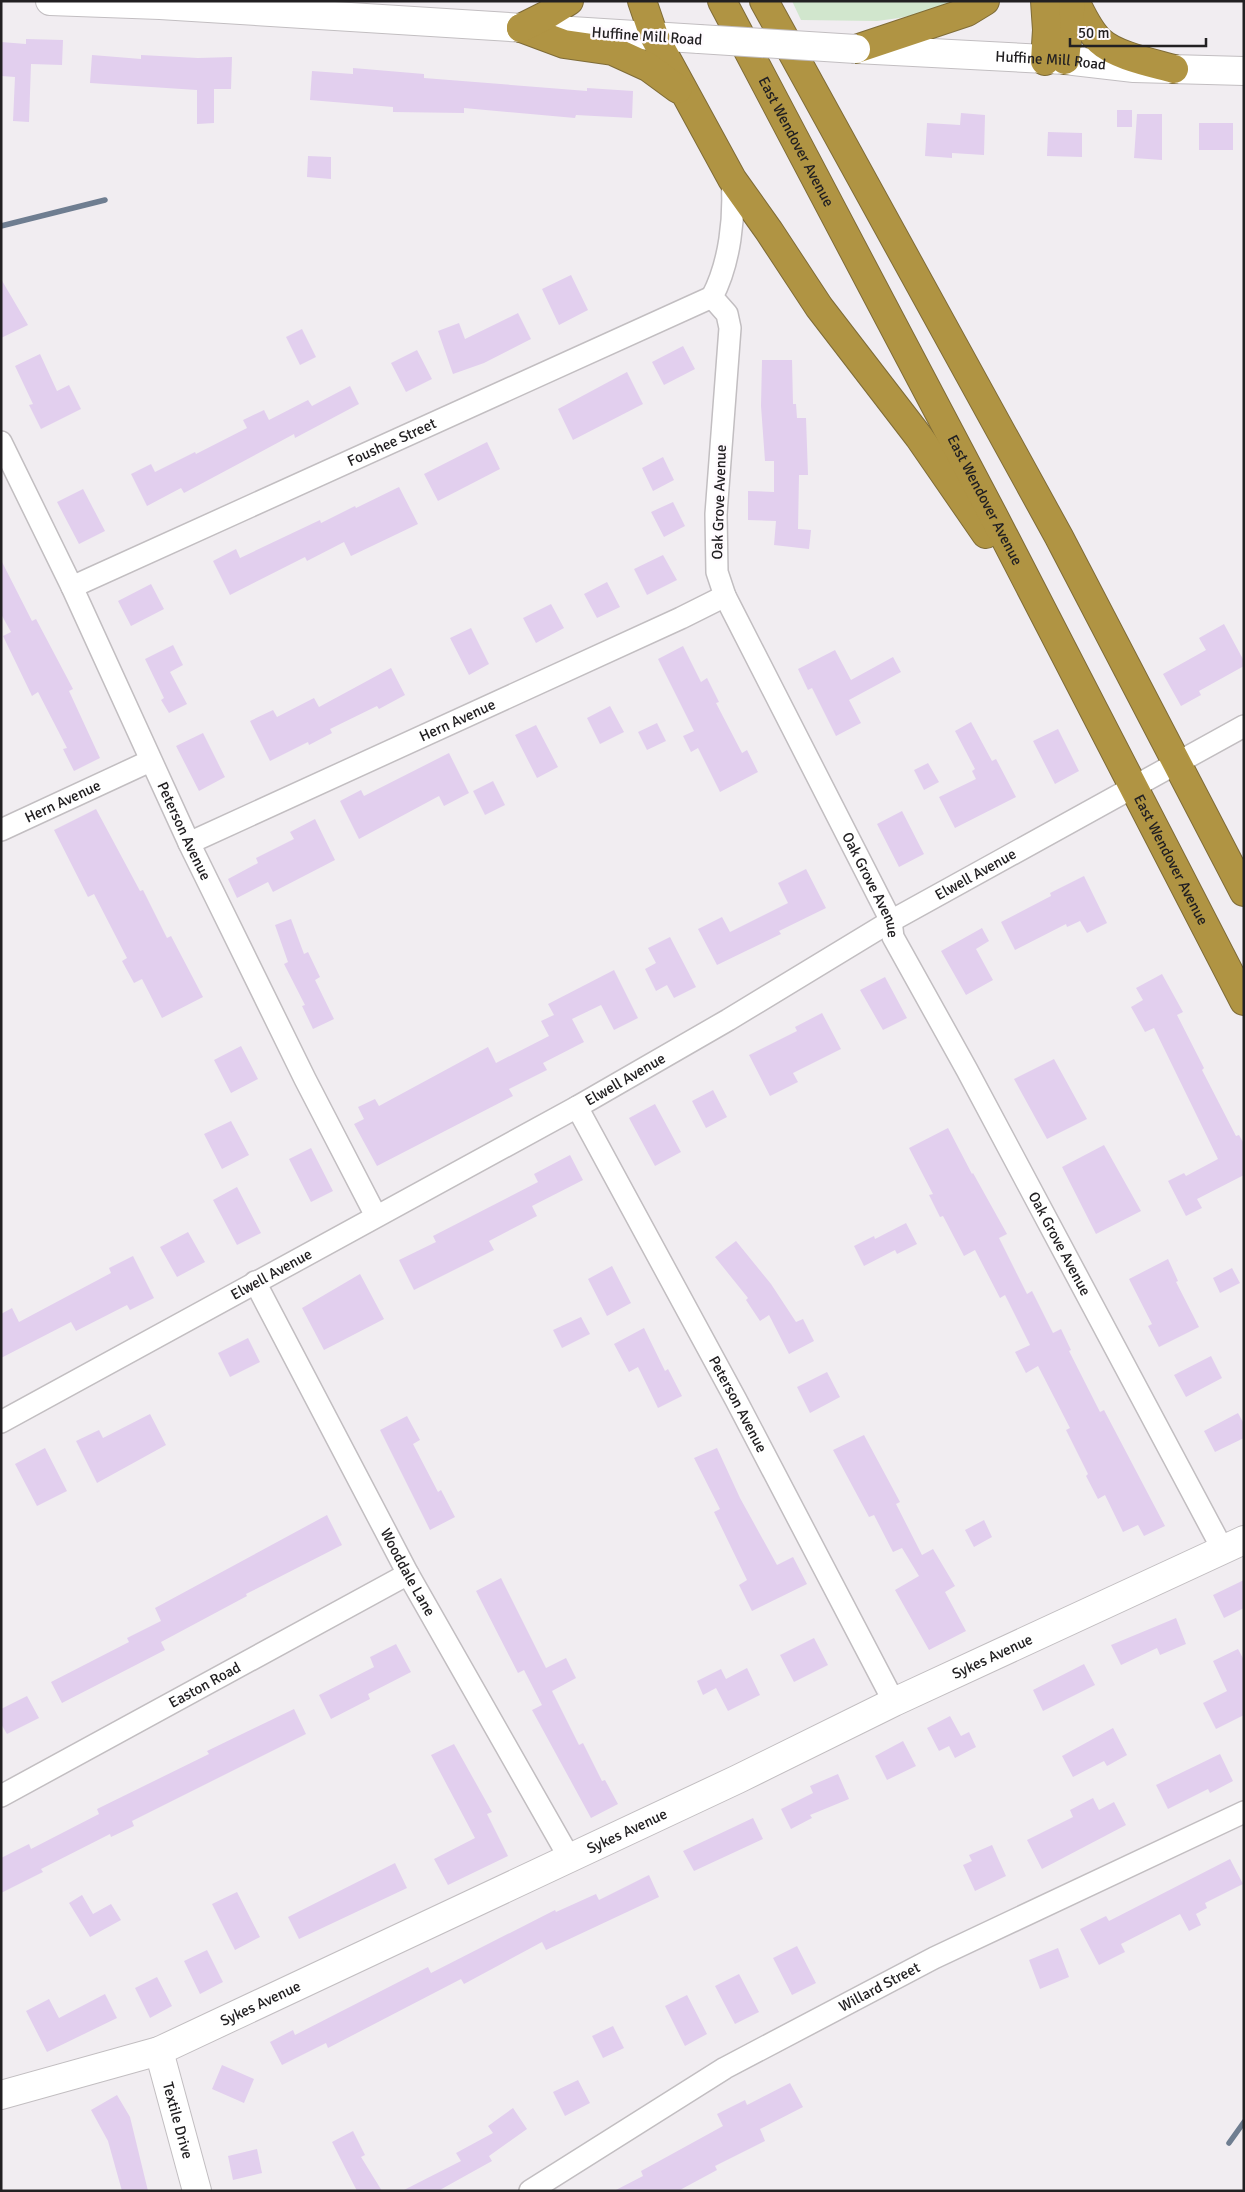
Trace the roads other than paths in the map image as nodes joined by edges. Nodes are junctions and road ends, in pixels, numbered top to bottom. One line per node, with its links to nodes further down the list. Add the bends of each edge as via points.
1 (50, 1): 10 (street, Huffine Mill Road)
2 (569, 1): 10 (highway)
3 (642, 1): 11 (highway)
4 (722, 1): 22 (highway, East Wendover Avenue)
5 (985, 1): 12 (highway, via 967,12)
6 (1045, 1): 13 (highway)
7 (1071, 1): 13 (highway)
8 (1075, 1): 14 (highway, via 1100,42 1128,56)
9 (766, 3): 25 (highway, via 1059,537)
10 (521, 28): 11 (street, Huffine Mill Road); 16 (highway, via 564,44 614,51 648,67)
11 (654, 36): 12 (street, Huffine Mill Road, bridge); 16 (highway)
12 (856, 49): 13 (street, Huffine Mill Road)
13 (1054, 61): 14 (street, Huffine Mill Road)
14 (1174, 70): 15 (street, Huffine Mill Road)
15 (1244, 71)
16 (683, 92): 17 (highway)
17 (732, 179): 18 (street, via 734,206 722,278); 22 (highway, via 818,307 919,437)
18 (712, 297): 20 (street, Foushee Street); 21 (street, Oak Grove Avenue, via 727,314 730,328 716,514 717,572)
19 (1, 442): 20 (street, Peterson Avenue)
20 (72, 587): 24 (street, Peterson Avenue)
21 (725, 596): 28 (street, Hern Avenue); 30 (street, Oak Grove Avenue)
22 (1053, 630): 26 (highway, East Wendover Avenue)
23 (1244, 726): 25 (street, Elwell Avenue)
24 (150, 761): 27 (street, Hern Avenue); 28 (street, Peterson Avenue)
25 (1176, 765): 26 (street, Elwell Avenue); 29 (highway)
26 (1134, 787): 30 (street, Elwell Avenue); 31 (highway, East Wendover Avenue)
27 (1, 830)
28 (189, 843): 33 (street, Peterson Avenue)
29 (1244, 892)
30 (891, 920): 32 (street, Elwell Avenue); 36 (street, Oak Grove Avenue, via 893,937)
31 (1244, 1001)
32 (578, 1107): 33 (street, Elwell Avenue); 38 (street, Peterson Avenue)
33 (376, 1216): 34 (street, Elwell Avenue)
34 (255, 1282): 35 (street, Elwell Avenue); 37 (street, Wooddale Lane)
35 (1, 1422)
36 (1233, 1545): 38 (street, Sykes Avenue)
37 (408, 1574): 39 (street, Easton Road); 41 (street, Wooddale Lane)
38 (894, 1702): 41 (street, Sykes Avenue)
39 (1, 1796)
40 (1244, 1812): 45 (street, Willard Street, via 934,1958 795,2031 726,2068)
41 (569, 1857): 42 (street, Sykes Avenue)
42 (159, 2051): 43 (street, Sykes Avenue); 44 (street, Textile Drive)
43 (1, 2095)
44 (197, 2191)
45 (530, 2191)

